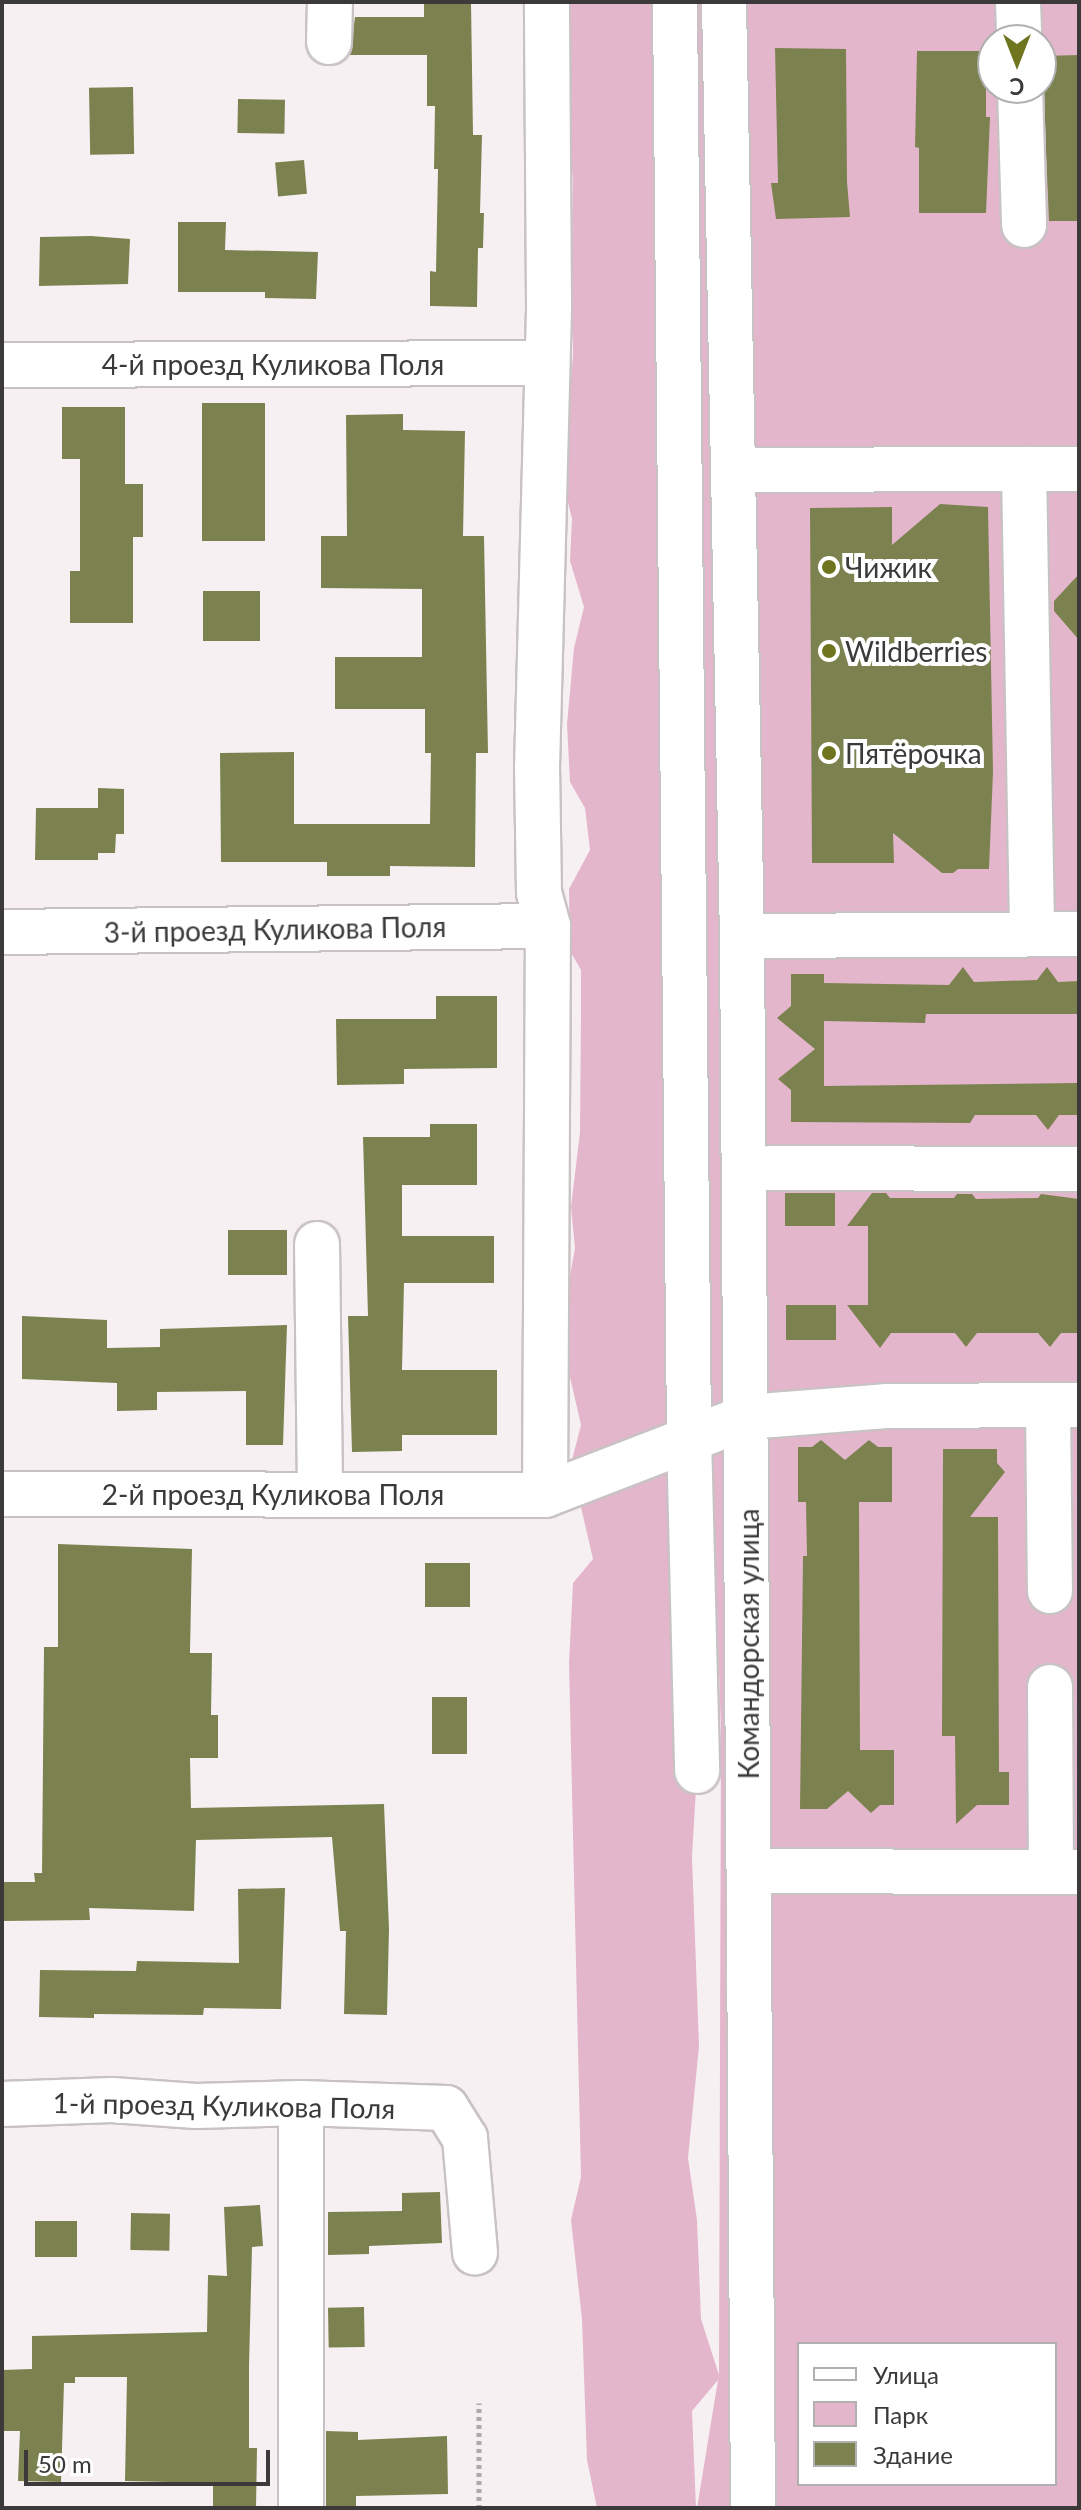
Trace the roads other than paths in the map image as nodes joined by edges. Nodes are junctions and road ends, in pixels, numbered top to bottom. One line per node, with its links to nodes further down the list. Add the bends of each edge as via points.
1 (547, 2): 8 (street)
2 (675, 2): 23 (street)
3 (724, 2): 12 (street, Командорская улица)
4 (1018, 2): 5 (street)
5 (1019, 24)
6 (1020, 104): 7 (street)
7 (1024, 225)
8 (545, 363): 9 (street, 4-й проезд Куликова Поля); 13 (street, via 537,768 539,893)
9 (2, 365)
10 (1024, 469): 11 (street); 12 (street); 15 (street)
11 (1079, 469)
12 (735, 470): 17 (street, Командорская улица)
13 (548, 926): 14 (street, 3-й проезд Куликова Поля); 26 (street)
14 (2, 932)
15 (1032, 934): 16 (street); 17 (street)
16 (1079, 934)
17 (742, 936): 22 (street, Командорская улица)
18 (769, 1168): 19 (street)
19 (1079, 1169)
20 (317, 1244): 25 (street)
21 (1063, 1405): 22 (street, via 886,1406); 27 (street)
22 (747, 1417): 23 (street); 30 (street, Командорская улица)
23 (689, 1436): 26 (street); 29 (street)
24 (2, 1494): 25 (street, 2-й проезд Куликова Поля)
25 (320, 1494): 26 (street, 2-й проезд Куликова Поля)
26 (545, 1495)
27 (1050, 1591)
28 (1050, 1687): 31 (street)
29 (697, 1771)
30 (749, 1871): 31 (street); 36 (street, Командорская улица)
31 (1065, 1872)
32 (301, 2103): 33 (street, 1-й проезд Куликова Поля); 34 (street, 1-й проезд Куликова Поля, via 446,2108 465,2138); 35 (street)
33 (2, 2104)
34 (475, 2253)
35 (301, 2508)
36 (753, 2508)

